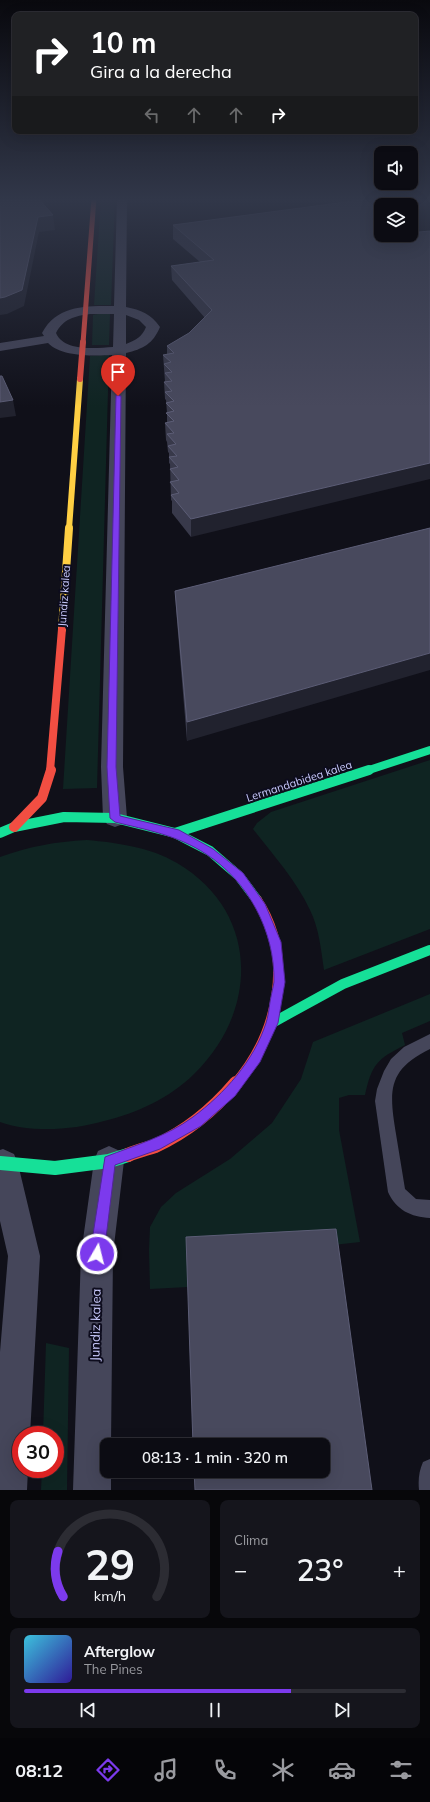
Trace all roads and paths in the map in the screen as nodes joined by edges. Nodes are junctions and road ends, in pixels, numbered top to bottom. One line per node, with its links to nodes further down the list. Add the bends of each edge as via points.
1 (88, 268): 4 (street, Jundiz kalea)
2 (121, 268): 3 (street)
3 (120, 310): 4 (street); 7 (street); 7 (street, via 139,315 151,323 153,331 146,340)
4 (85, 311): 5 (street, via 58,319 49,333); 8 (street, Jundiz kalea)
5 (51, 339): 6 (street); 8 (street, via 57,345)
6 (0, 347)
7 (119, 350): 8 (street); 10 (street, via 112,767)
8 (82, 351): 11 (street, Jundiz kalea, via 52,769 42,798)
9 (430, 750): 13 (street, Lermandabidea kalea)
10 (115, 818): 11 (street, via 64,817); 13 (street)
11 (14, 827): 12 (street)
12 (0, 833)
13 (175, 833): 15 (street, via 210,851 239,876 262,907 276,942 279,982)
14 (430, 950): 15 (street, via 343,984)
15 (272, 1023): 17 (street, via 256,1058 239,1081 196,1122 156,1145)
16 (430, 1042): 19 (lane, via 412,1050 392,1067 383,1101 397,1192 403,1202 418,1209)
17 (109, 1161): 18 (street, via 55,1168); 22 (street, Jundiz kalea, via 97,1254)
18 (1, 1164): 21 (street, via 24,1256)
19 (430, 1209)
20 (430, 1469): 23 (lane)
21 (8, 1490)
22 (92, 1490)
23 (429, 1490)

